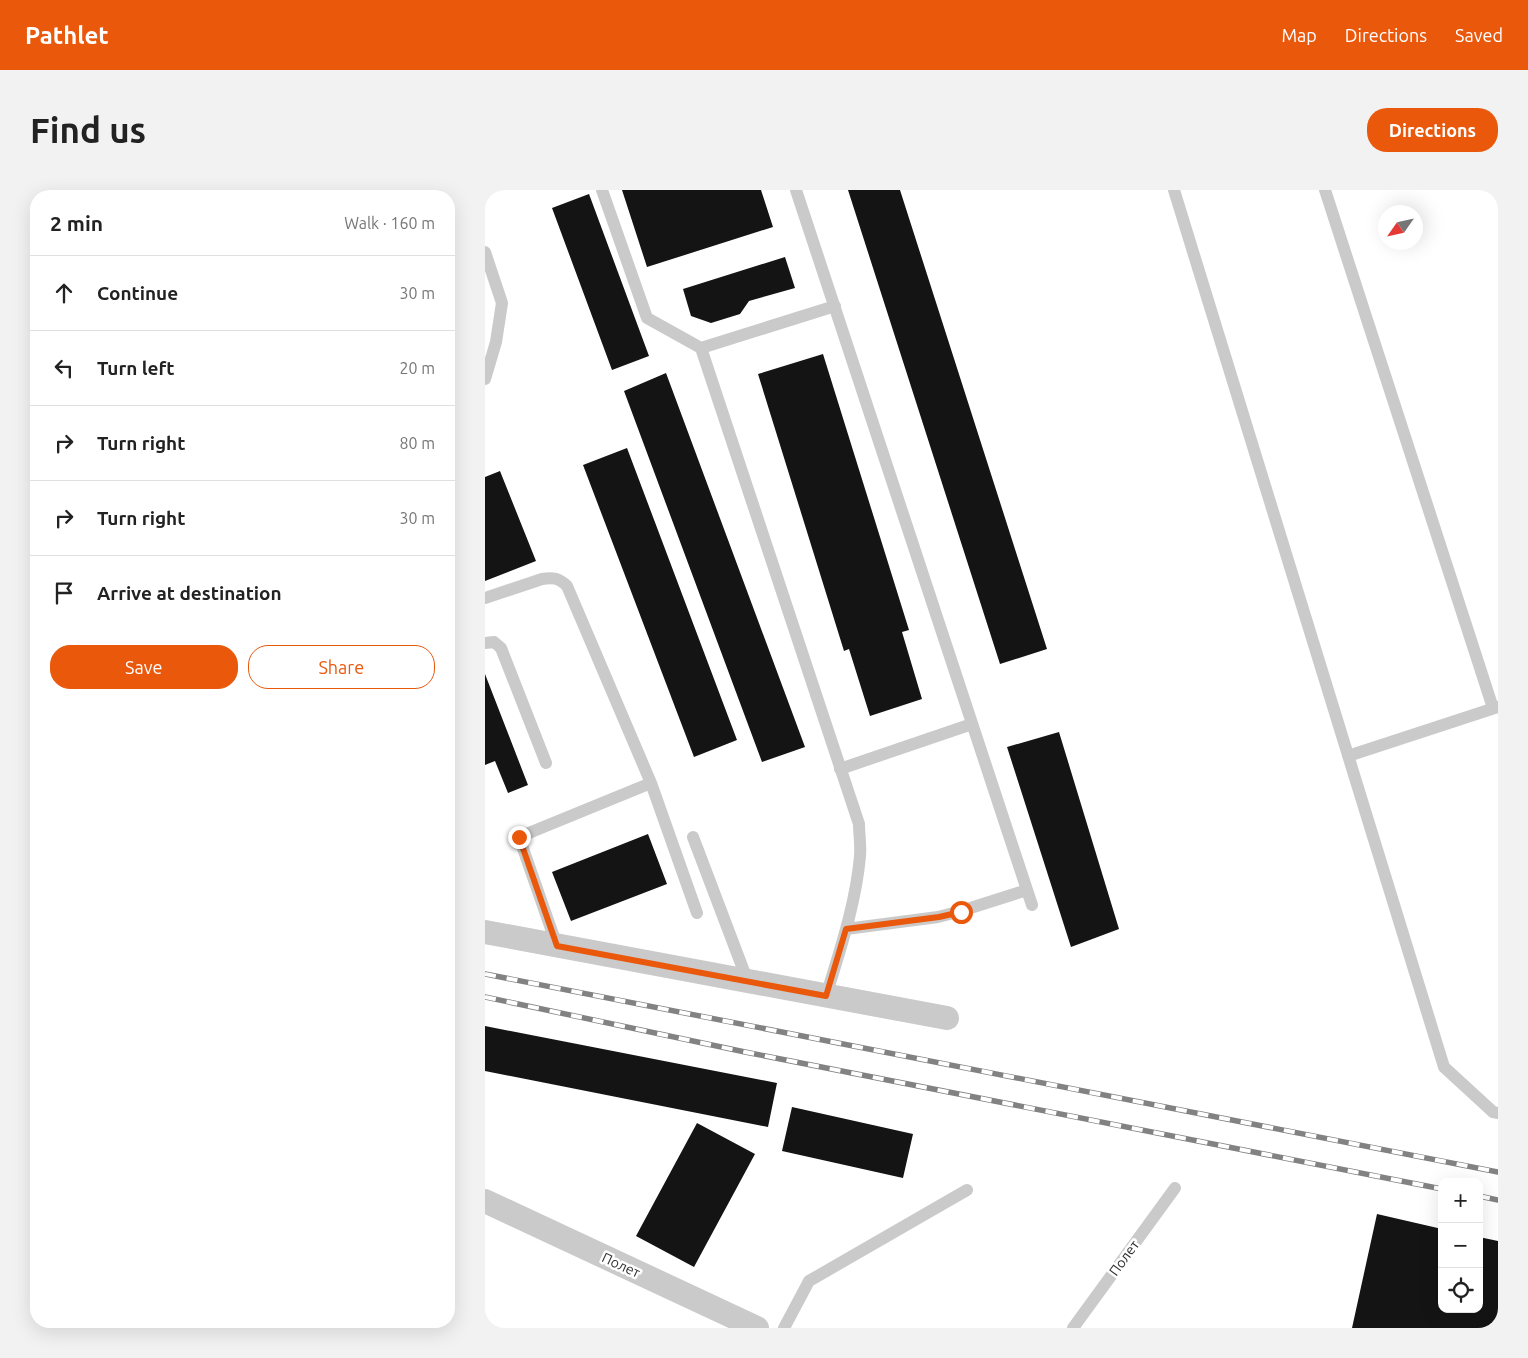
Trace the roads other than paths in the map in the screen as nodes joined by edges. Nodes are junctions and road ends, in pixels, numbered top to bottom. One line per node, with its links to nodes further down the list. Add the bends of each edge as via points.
1 (602, 190): 7 (lane, via 647,318)
2 (796, 190): 6 (lane)
3 (1174, 190): 13 (lane)
4 (1325, 190): 11 (lane)
5 (485, 252): 8 (lane, via 502,303 496,342)
6 (835, 306): 7 (lane); 12 (lane)
7 (701, 348): 15 (lane)
8 (485, 380)
9 (485, 598): 16 (lane, via 542,579 562,580)
10 (485, 643): 14 (lane, via 494,642 501,648)
11 (1496, 708): 13 (lane)
12 (973, 724): 15 (lane); 18 (lane)
13 (1348, 756): 27 (lane, via 1444,1067)
14 (546, 763)
15 (841, 770): 21 (lane, via 859,824 860,854)
16 (651, 783): 20 (lane); 23 (lane, via 519,837)
17 (693, 838): 24 (lane)
18 (1027, 890): 19 (lane); 21 (lane, via 939,917)
19 (1032, 905)
20 (697, 913)
21 (846, 929): 25 (lane)
22 (485, 932): 23 (street)
23 (557, 946): 24 (street)
24 (748, 982): 25 (street)
25 (826, 996): 26 (street)
26 (947, 1018)
27 (1498, 1113)
28 (1175, 1188): 33 (lane, Полет)
29 (967, 1190): 32 (lane, via 809,1281)
30 (485, 1201): 31 (street, Полет)
31 (757, 1328)
32 (784, 1328)
33 (1073, 1328)

